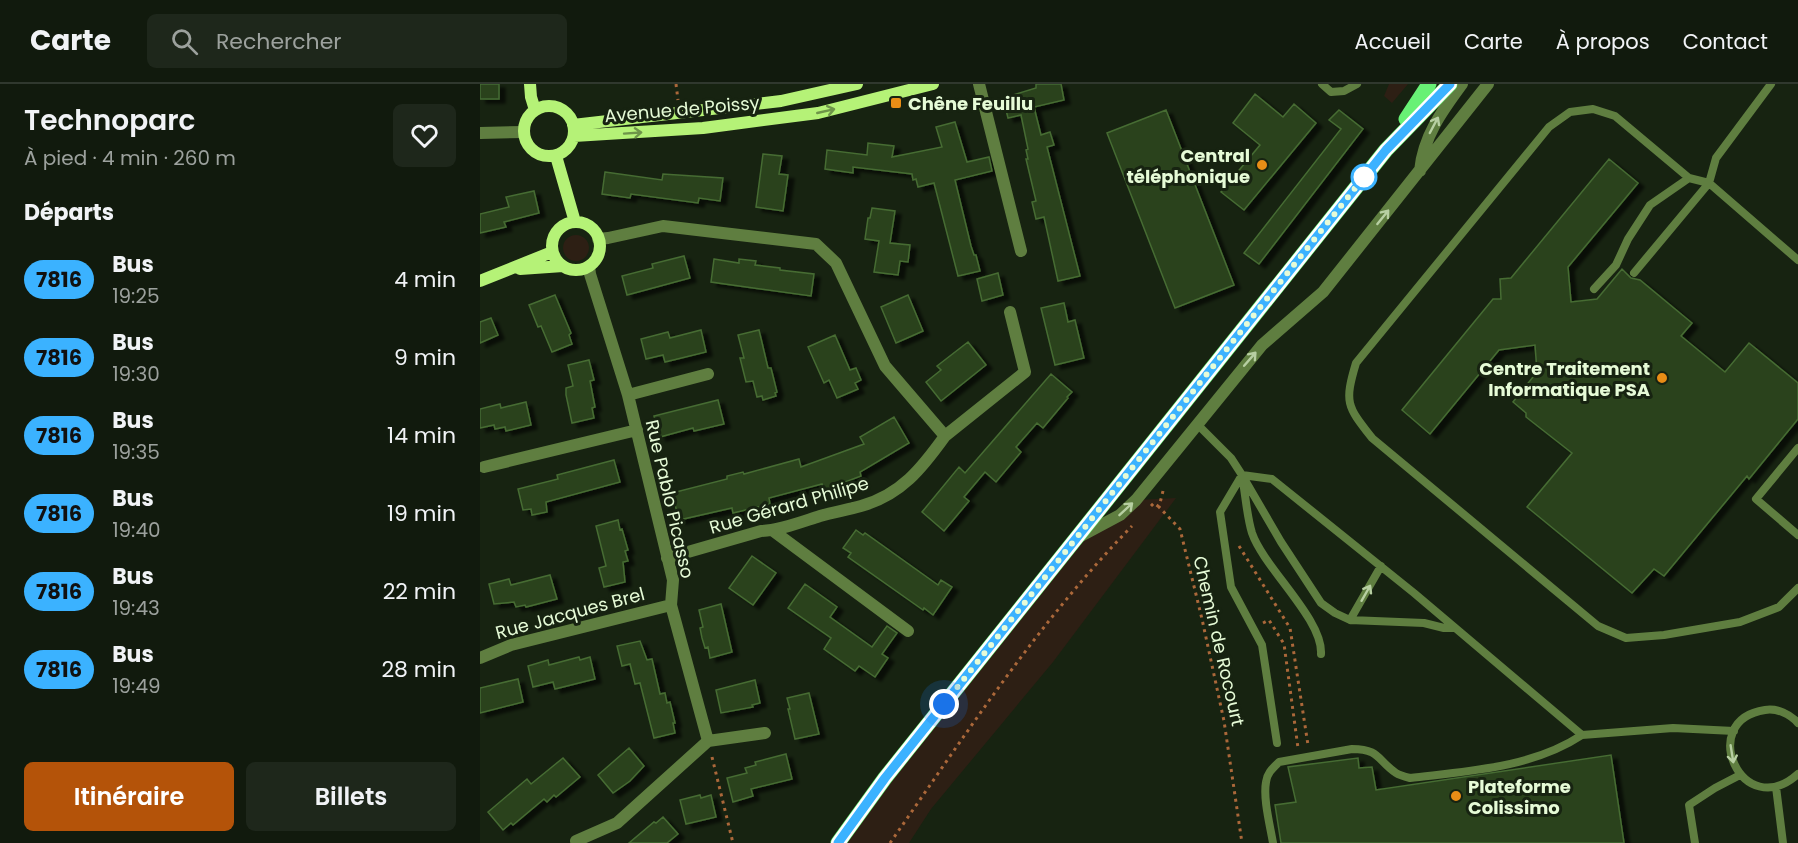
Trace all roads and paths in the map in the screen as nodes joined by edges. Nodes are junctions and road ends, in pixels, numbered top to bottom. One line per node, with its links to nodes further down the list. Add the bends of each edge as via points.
1 (530, 84): 12 (street)
2 (857, 84): 13 (street, Avenue de Poissy, via 781,101)
3 (933, 84): 13 (street, Avenue de Poissy, one-way to 3, via 703,128 818,113)
4 (979, 84): 23 (street)
5 (1322, 84): 6 (lane, via 1331,92)
6 (1357, 84)
7 (1450, 84): 16 (main road)
8 (1461, 84): 18 (street, one-way to 8, via 1431,129)
9 (1488, 84): 18 (street)
10 (1771, 84): 20 (lane, via 1716,158)
11 (1427, 85): 16 (main road)
12 (535, 110): 13 (street, via 554,106 563,110); 14 (street, via 528,117)
13 (574, 130): 17 (street, via 568,148)
14 (524, 132): 15 (street); 17 (street, via 531,149)
15 (480, 134)
16 (1386, 150): 48 (main road)
17 (556, 156): 21 (street)
18 (1420, 172): 35 (street, one-way to 18, via 1262,345 1323,292)
19 (1689, 178): 20 (lane); 31 (lane, via 1650,206 1616,265); 51 (lane, via 1615,116 1593,109 1570,112 1549,127 1356,363 1349,388 1352,411 1372,438 1598,626 1626,638 1740,622 1779,608)
20 (1709, 183): 25 (lane); 29 (lane)
21 (575, 222): 22 (street, via 592,228); 24 (street, via 559,228)
22 (598, 239): 27 (street, via 598,254); 37 (street, via 663,226 816,244 836,263 885,366)
23 (1021, 251)
24 (552, 252): 26 (street); 28 (street)
25 (1798, 260)
26 (563, 266): 27 (street); 28 (street)
27 (589, 266): 34 (street, Rue Pablo Picasso)
28 (510, 270): 30 (street)
29 (1634, 273)
30 (480, 281)
31 (1594, 289)
32 (1010, 312): 37 (street, Rue Gérard Philipe, via 1025,372)
33 (708, 374): 34 (street)
34 (628, 395): 36 (street, Rue Pablo Picasso)
35 (1197, 424): 40 (lane); 48 (street, one-way to 35, via 1120,515 1136,500)
36 (636, 430): 39 (street); 49 (street, Rue Pablo Picasso)
37 (945, 436): 45 (street, Rue Gérard Philipe, via 920,470 894,492 863,506)
38 (1798, 448): 46 (lane, via 1756,499)
39 (484, 467)
40 (1242, 475): 50 (lane, via 1272,479); 53 (lane, via 1321,603); 54 (lane, via 1220,512 1231,587); 57 (lane, via 1252,534 1312,625)
41 (1165, 486): 42 (path)
42 (1159, 507): 43 (path, via 1154,503); 76 (path, Chemin de Rocourt, via 1180,530 1202,619 1224,721)
43 (1146, 511)
44 (1139, 519): 75 (path, via 1101,557 1026,650)
45 (772, 530): 49 (street, Rue Gérard Philipe); 56 (street)
46 (1798, 535)
47 (1238, 537): 67 (path, via 1239,548 1290,628)
48 (1076, 538): 74 (main road)
49 (668, 558): 52 (street, Rue Pablo Picasso, via 673,580)
50 (1382, 566): 53 (lane, one-way to 50); 55 (lane)
51 (1798, 588)
52 (671, 605): 58 (street, Rue Jacques Brel, via 511,645); 65 (street, Rue Pablo Picasso)
53 (1350, 620): 55 (lane)
54 (1254, 628): 66 (lane, via 1262,645); 68 (path, via 1269,620 1284,645 1299,748 1292,750)
55 (1454, 628): 64 (lane)
56 (908, 631)
57 (1321, 654)
58 (480, 658)
59 (1798, 711): 60 (lane)
60 (1784, 712): 61 (lane); 62 (lane, via 1755,711 1742,719)
61 (1798, 723)
62 (1734, 731): 64 (lane, via 1673,728); 70 (lane, one-way to 70, via 1732,761)
63 (765, 733): 65 (street)
64 (1582, 735): 67 (lane, via 1569,744 1512,764 1410,778 1396,773 1383,759 1363,749)
65 (708, 741): 72 (street, via 617,823); 73 (path)
66 (1277, 743)
67 (1309, 756): 68 (lane)
68 (1294, 759): 77 (lane, via 1279,762 1266,781)
69 (1798, 774): 71 (lane)
70 (1740, 775): 71 (lane, via 1750,783); 78 (lane, via 1689,805)
71 (1776, 787): 79 (lane)
72 (576, 842)
73 (733, 843)
74 (838, 843)
75 (890, 843)
76 (1242, 843)
77 (1273, 843)
78 (1695, 843)
79 (1782, 843)

